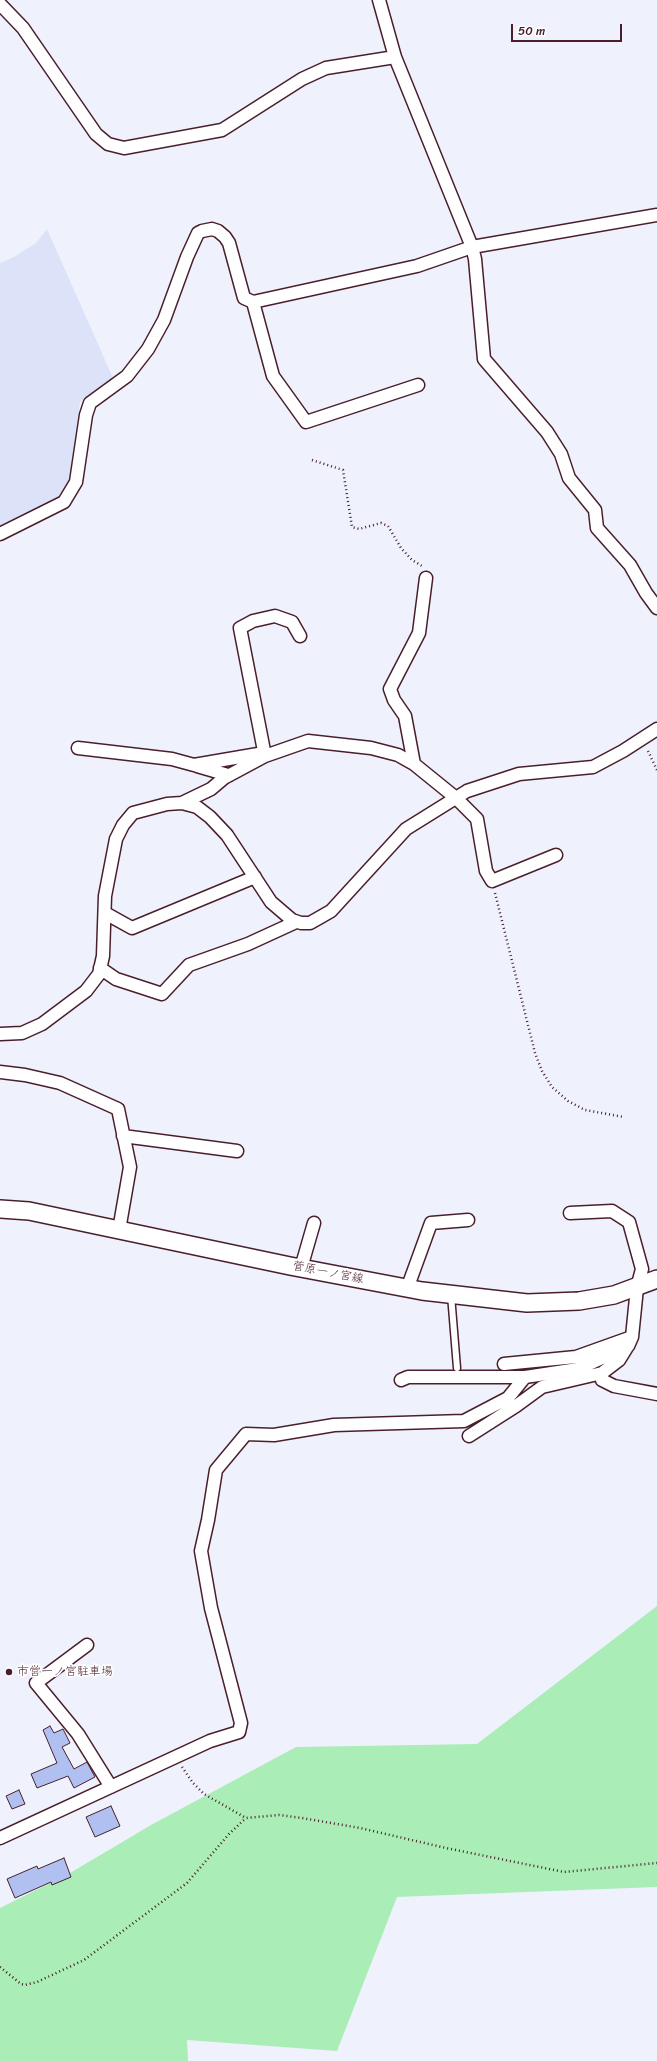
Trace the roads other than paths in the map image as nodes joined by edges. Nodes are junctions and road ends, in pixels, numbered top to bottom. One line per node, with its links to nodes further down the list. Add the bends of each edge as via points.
1 (379, 0): 3 (street)
2 (0, 4): 3 (street, via 23,28 96,134 108,144 124,148 222,130 302,79 326,68)
3 (395, 57): 5 (street)
4 (657, 216): 5 (street)
5 (472, 247): 6 (street, via 417,266); 10 (street, via 484,359 547,432 561,454 569,478 595,510 597,528 630,565)
6 (253, 302): 7 (street, via 273,376 306,422); 8 (street, via 244,298 229,243 225,237 212,229 198,233 186,257 164,320 148,349 127,376 90,403 76,482 64,502)
7 (418, 385)
8 (0, 534)
9 (426, 578): 15 (street, via 419,634 390,689 405,716)
10 (657, 608)
11 (300, 636): 14 (street, via 292,622 275,616 253,621 240,628)
12 (657, 729): 18 (street, via 593,767 519,774 467,791)
13 (78, 748): 16 (street, via 172,759)
14 (264, 754): 15 (street, via 308,741 371,748 398,755); 16 (street); 17 (street)
15 (414, 764): 18 (street)
16 (194, 765): 17 (street)
17 (228, 775): 19 (street, via 211,789)
18 (456, 798): 20 (street, via 477,819 486,871 492,881); 23 (street, via 406,829 331,911 310,923)
19 (182, 803): 21 (street, via 198,807 210,817 227,835); 22 (street, via 155,806 133,813 123,825 116,839 105,896)
20 (556, 855)
21 (255, 877): 22 (street, via 132,928); 23 (street, via 271,902)
22 (105, 913): 24 (street)
23 (296, 922): 24 (street, via 248,944 189,965 162,994 116,979)
24 (100, 968): 25 (street, via 99,974 86,991 42,1024 22,1032)
25 (0, 1034)
26 (0, 1072): 27 (street, via 60,1083 118,1109)
27 (123, 1136): 28 (street); 33 (street, via 130,1167)
28 (237, 1151)
29 (0, 1209): 33 (main road, 菅原一ノ宮線, via 29,1211)
30 (570, 1213): 36 (street, via 612,1211 629,1222 642,1269)
31 (468, 1220): 37 (street, via 431,1223)
32 (314, 1223): 34 (street)
33 (119, 1230): 34 (main road, 菅原一ノ宮線)
34 (301, 1268): 37 (main road, 菅原一ノ宮線)
35 (657, 1279): 36 (main road, 菅原一ノ宮線)
36 (637, 1288): 38 (main road, 菅原一ノ宮線, via 579,1301 527,1303); 39 (street)
37 (408, 1289): 38 (main road, 菅原一ノ宮線)
38 (451, 1294): 41 (lane)
39 (630, 1342): 40 (street, via 576,1357); 42 (street, via 619,1360); 43 (street, via 578,1369)
40 (504, 1364)
41 (457, 1368)
42 (602, 1373): 45 (street, via 602,1380 614,1386); 46 (street, via 542,1387)
43 (525, 1377): 44 (street, via 408,1377); 48 (street, via 508,1398 464,1422 334,1425 274,1435 246,1434 216,1470 201,1551 211,1608 241,1723 239,1732 210,1741)
44 (401, 1380)
45 (657, 1394)
46 (469, 1436)
47 (88, 1645): 48 (street, via 36,1683 78,1734)
48 (111, 1787): 49 (street)
49 (0, 1838)

